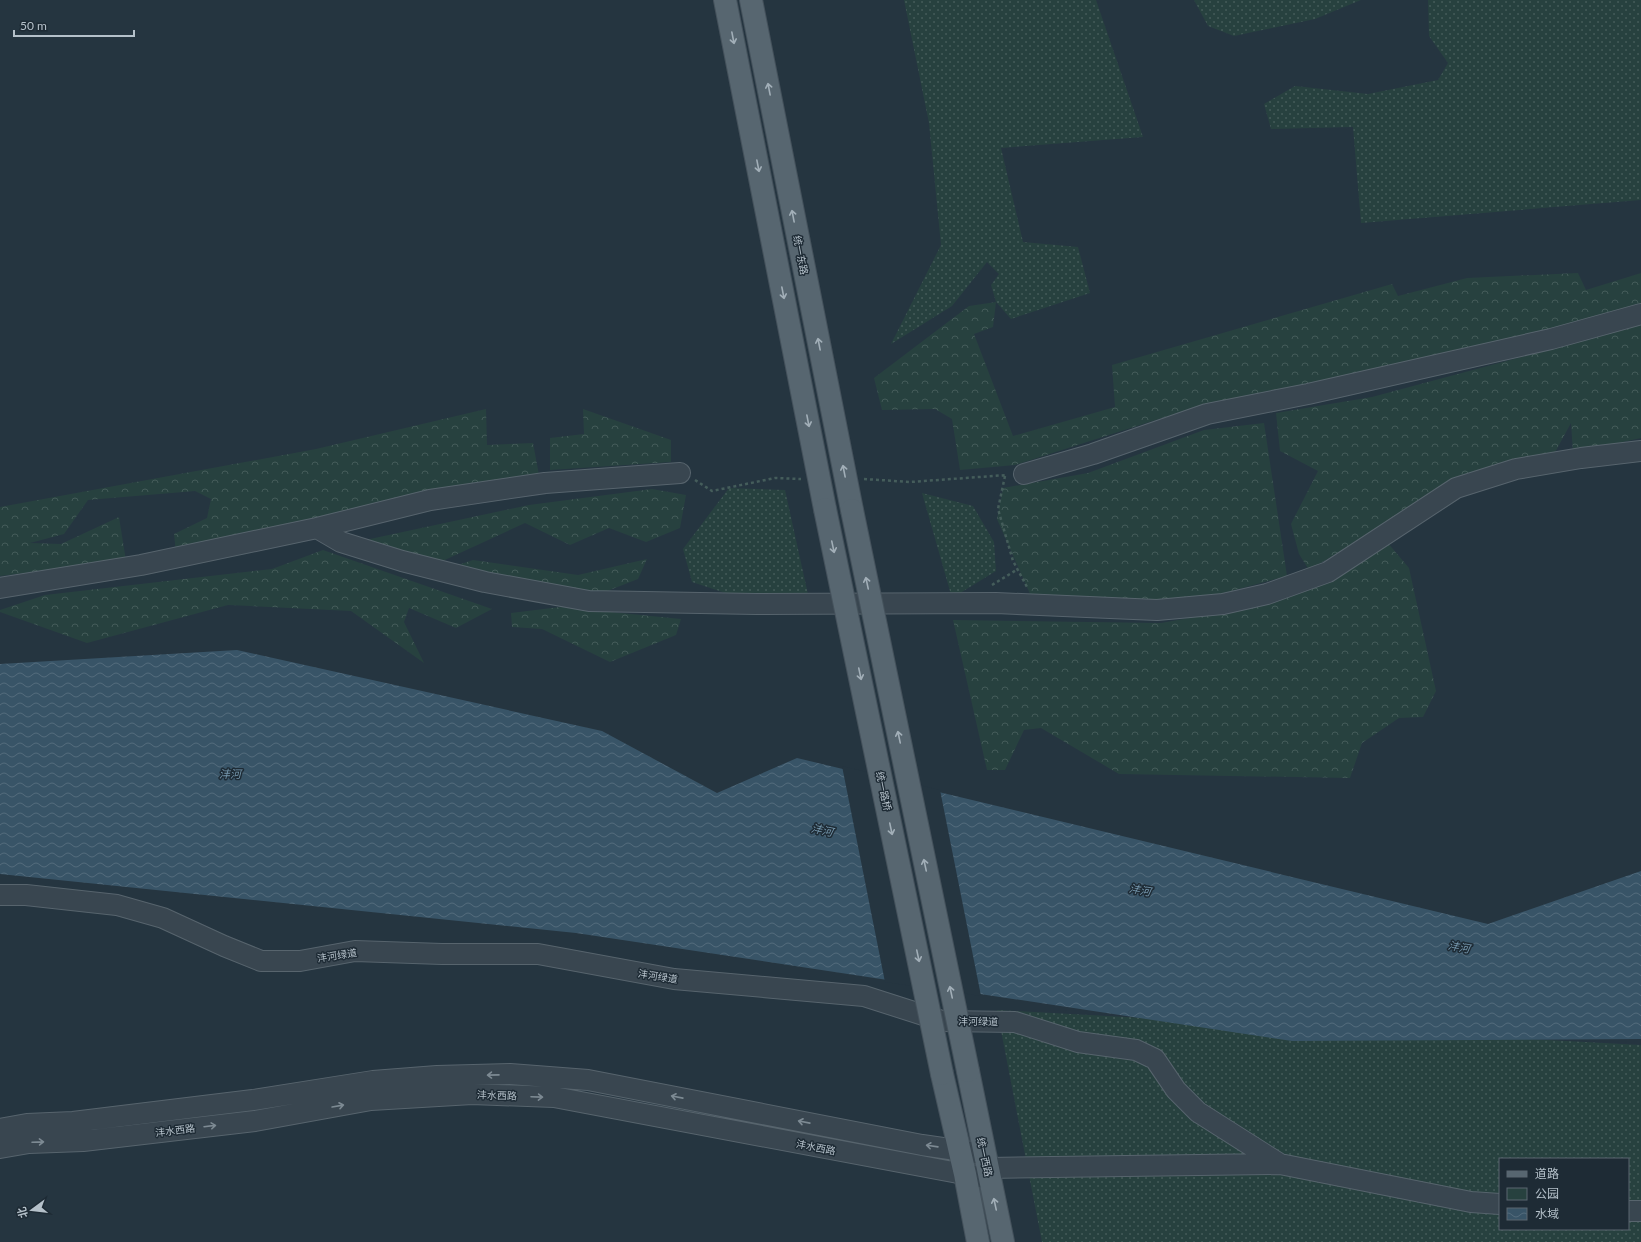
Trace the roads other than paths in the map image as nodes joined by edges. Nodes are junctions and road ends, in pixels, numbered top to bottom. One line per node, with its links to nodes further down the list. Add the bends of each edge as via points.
1 (725, 0): 13 (main road, 统一路桥, one-way to 13, bridge, via 825,508)
2 (751, 0): 10 (main road, 统一东路, one-way to 2, bridge, via 845,478)
3 (1641, 314): 6 (street, via 1551,339 1207,414 1093,454)
4 (1641, 451): 7 (street, via 1516,469 1456,488 1328,572 1267,594 1223,604 1158,610 1037,605 588,601 485,582 402,560 341,542)
5 (680, 473): 7 (street, via 545,484 430,500)
6 (1015, 474)
7 (317, 528): 8 (street, via 141,565)
8 (0, 588)
9 (0, 895): 14 (street, 沣河绿道, via 26,895 117,905 162,918 261,961 300,961 355,951 538,954 674,979 864,996 942,1020 1015,1022 1078,1042 1136,1050 1155,1059 1176,1090 1198,1112)
10 (968, 1071): 15 (main road, 统一西路)
11 (0, 1129): 13 (street, 沣水西路, one-way to 11, via 922,1145 588,1080 510,1074 373,1081 253,1100)
12 (0, 1148): 16 (street, 沣水西路, one-way to 16, via 255,1121 371,1100 472,1094 554,1097)
13 (960, 1150): 15 (street, 沣水西路); 16 (main road)
14 (1280, 1164): 15 (street); 17 (street, via 1471,1202)
15 (987, 1167): 16 (street, 沣水西路); 21 (main road, 统一西路, one-way to 15)
16 (965, 1174): 20 (main road)
17 (1499, 1204)
18 (1629, 1211): 19 (street)
19 (1641, 1211)
20 (978, 1242)
21 (1003, 1242)

